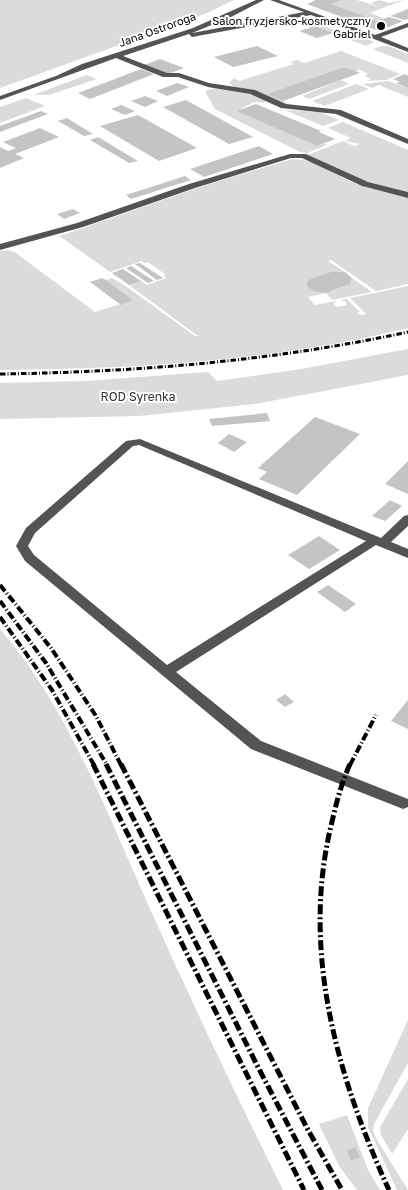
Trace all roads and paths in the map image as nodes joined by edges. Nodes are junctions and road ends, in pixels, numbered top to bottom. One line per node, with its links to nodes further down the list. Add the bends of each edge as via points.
1 (252, 0): 8 (street, Jana Ostroroga)
2 (261, 0): 8 (street, Jana Ostroroga, via 228,16)
3 (273, 0): 5 (street)
4 (283, 0): 5 (street)
5 (298, 8): 6 (street)
6 (312, 13): 8 (street, via 191,35); 9 (street)
7 (408, 25): 9 (street)
8 (180, 30): 11 (street, Jana Ostroroga)
9 (376, 37): 10 (street)
10 (408, 50)
11 (116, 56): 12 (street, Jana Ostroroga); 13 (street, via 166,76 179,75 252,92 284,106 338,112)
12 (0, 98)
13 (408, 142)
14 (408, 195): 15 (street, via 365,184 303,156 290,156 80,225)
15 (0, 247)
16 (408, 519): 17 (street)
17 (380, 541): 18 (street); 19 (street); 19 (street, via 147,443 130,443 30,531 22,546 30,558)
18 (408, 554)
19 (166, 672): 20 (street, via 256,745)
20 (403, 803)

